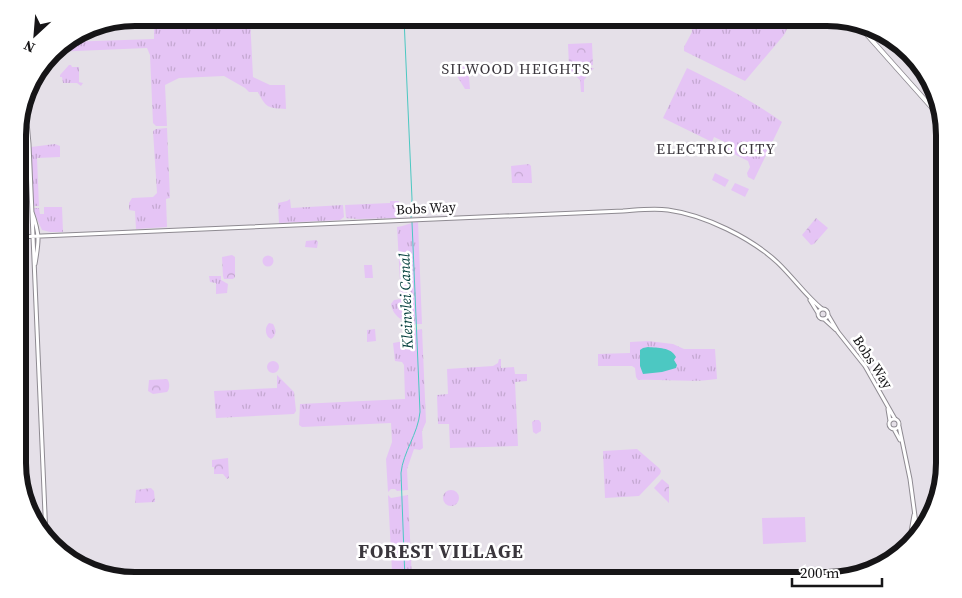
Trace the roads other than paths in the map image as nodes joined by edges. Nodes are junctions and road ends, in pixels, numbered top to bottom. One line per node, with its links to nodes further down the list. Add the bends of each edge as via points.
1 (867, 35): 2 (main road)
2 (932, 108)
3 (27, 120): 4 (street)
4 (30, 201): 5 (street); 7 (street)
5 (38, 236): 7 (street, Bobs Way); 8 (street); 9 (street, Bobs Way, via 673,211 702,219 760,248 780,264)
6 (26, 237): 7 (street, Bobs Way)
7 (32, 237): 8 (street)
8 (35, 270): 22 (street)
9 (807, 295): 10 (street, Bobs Way); 11 (street, Bobs Way)
10 (822, 309): 11 (street); 12 (street)
11 (818, 313): 13 (street)
12 (828, 315): 13 (street); 14 (street, Bobs Way)
13 (823, 319): 14 (street, Bobs Way)
14 (838, 332): 15 (street, Bobs Way, via 865,366)
15 (887, 406): 16 (street, Bobs Way); 17 (street, Bobs Way)
16 (895, 419): 17 (street); 18 (street)
17 (890, 421): 19 (street)
18 (899, 426): 19 (street); 20 (street)
19 (894, 429): 20 (street)
20 (902, 446): 21 (street)
21 (914, 514): 23 (street); 24 (street)
22 (45, 524)
23 (916, 524)
24 (911, 532)

